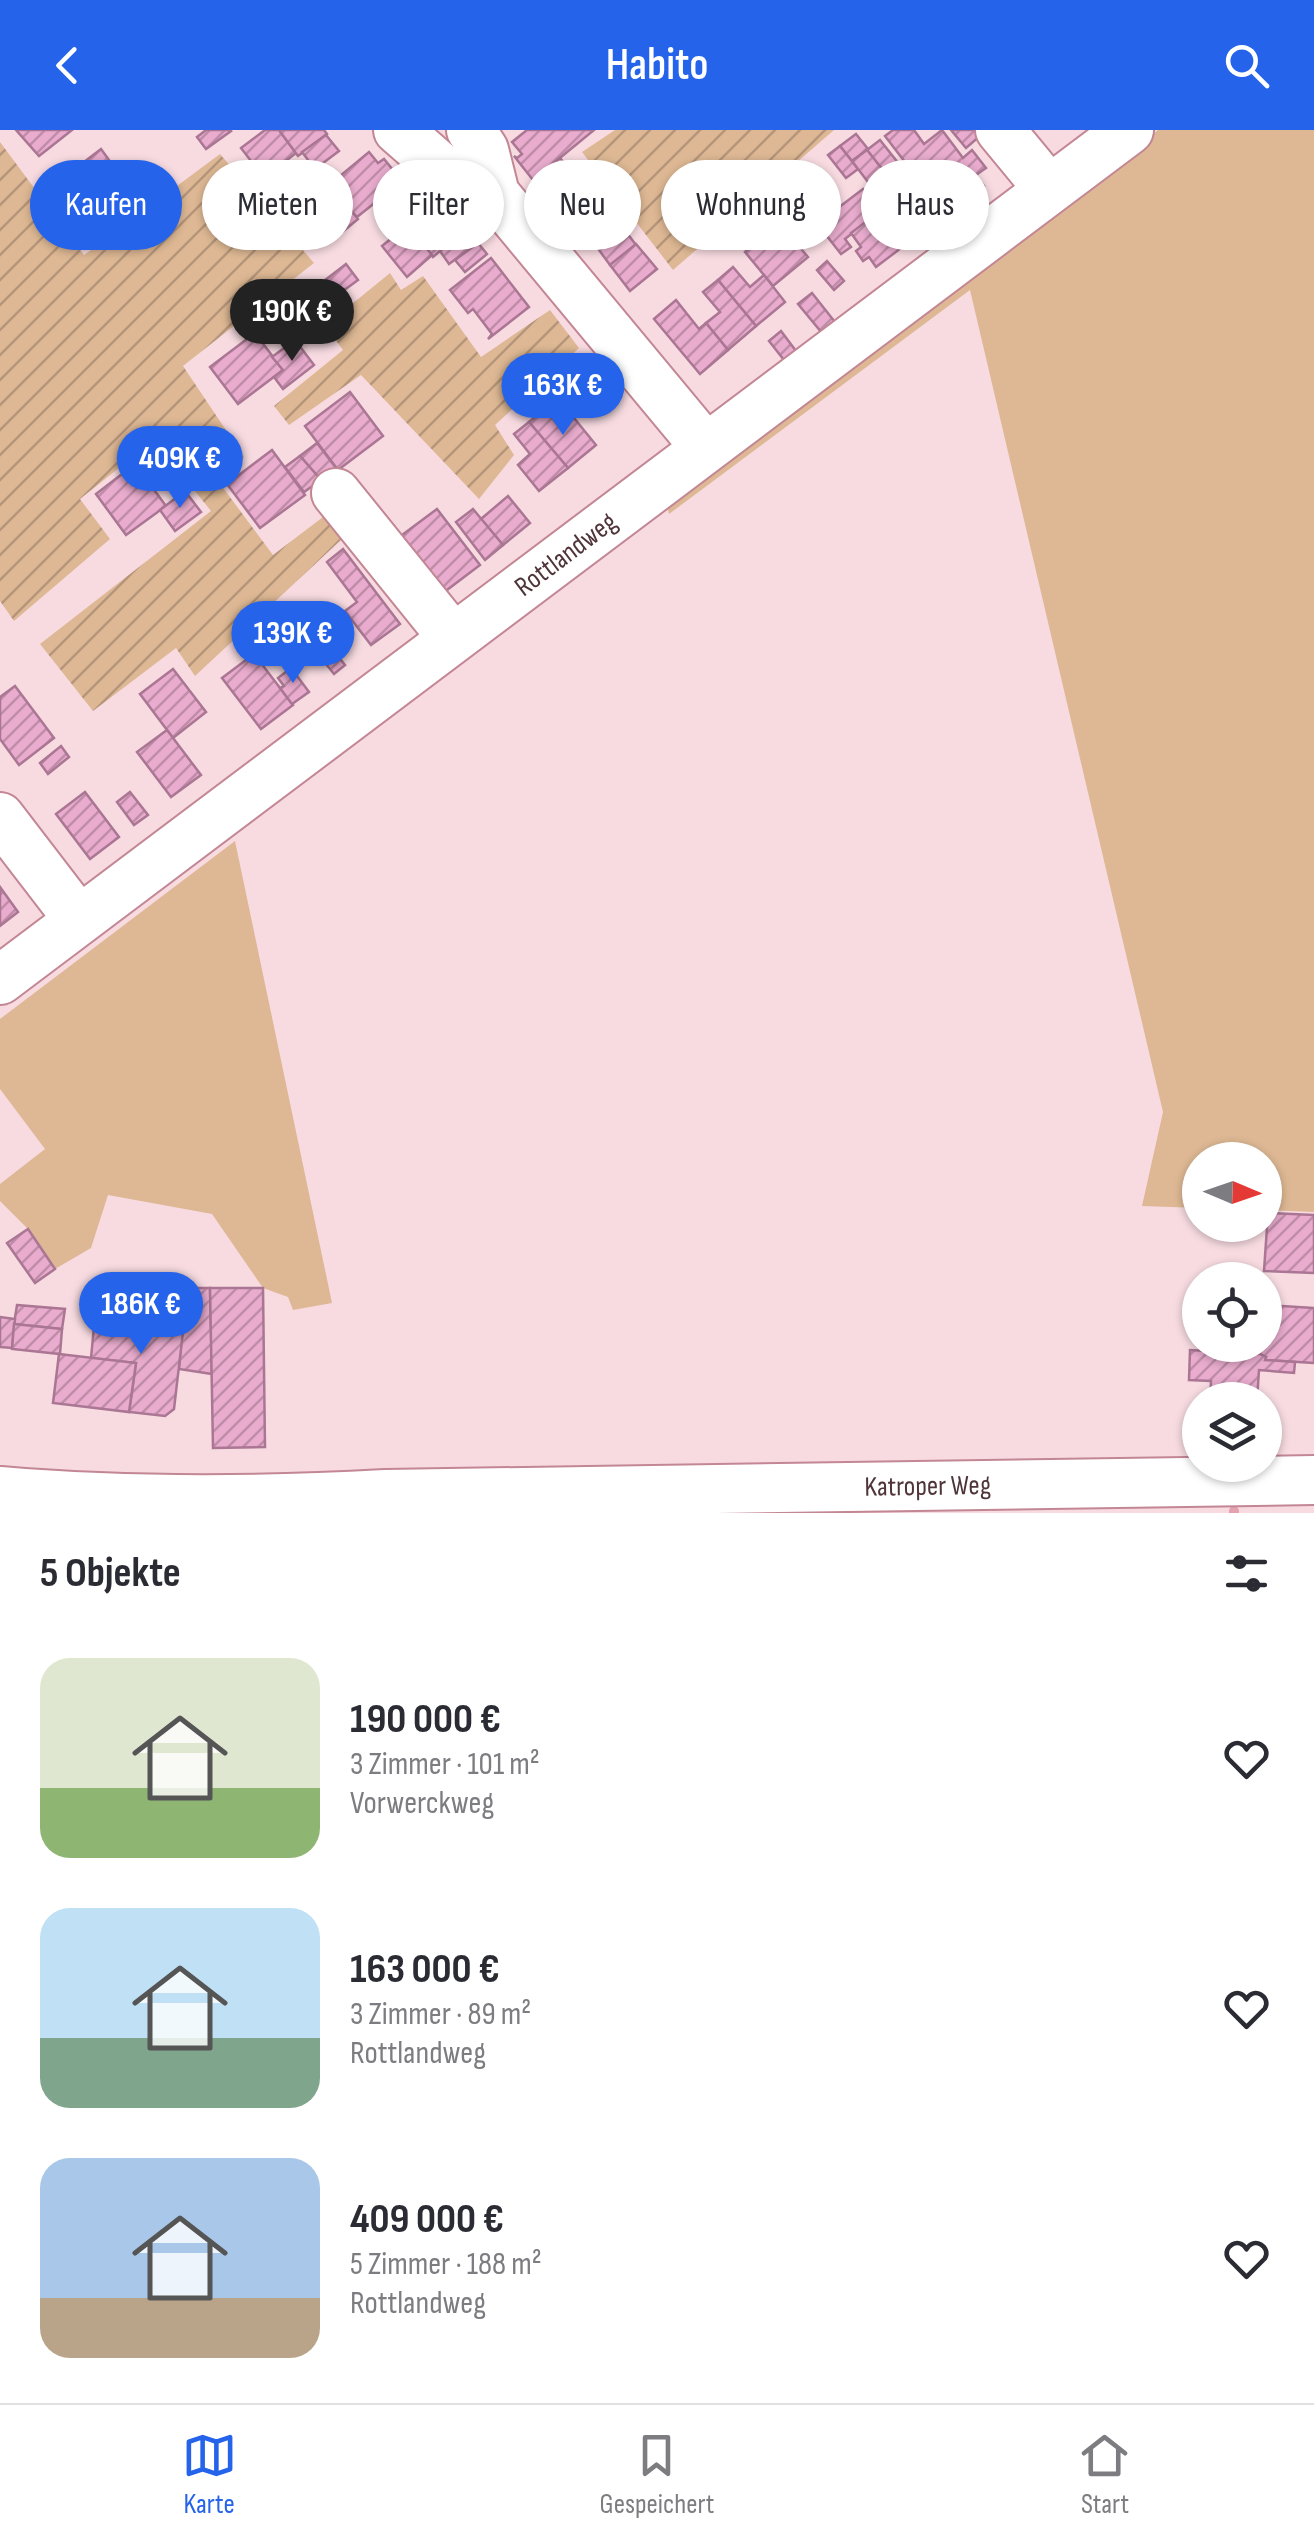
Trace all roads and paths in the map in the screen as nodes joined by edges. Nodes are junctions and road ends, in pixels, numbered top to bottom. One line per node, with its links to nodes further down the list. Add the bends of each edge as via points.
1 (398, 130): 5 (street)
2 (471, 130): 6 (street)
3 (1000, 130): 7 (street)
4 (1128, 130): 7 (street, Rottlandweg)
5 (432, 160)
6 (487, 160)
7 (1048, 188): 9 (street, Rottlandweg)
8 (504, 204): 9 (street)
9 (706, 448): 11 (street, Rottlandweg)
10 (336, 494): 11 (street)
11 (453, 638): 13 (street, Rottlandweg)
12 (0, 817): 13 (street)
13 (79, 920): 14 (street, Rottlandweg)
14 (0, 980)
15 (1314, 1480): 17 (street, Katroper Weg)
16 (0, 1491): 18 (street, Katroper Weg)
17 (924, 1500): 18 (street, Katroper Weg)
18 (301, 1506)

